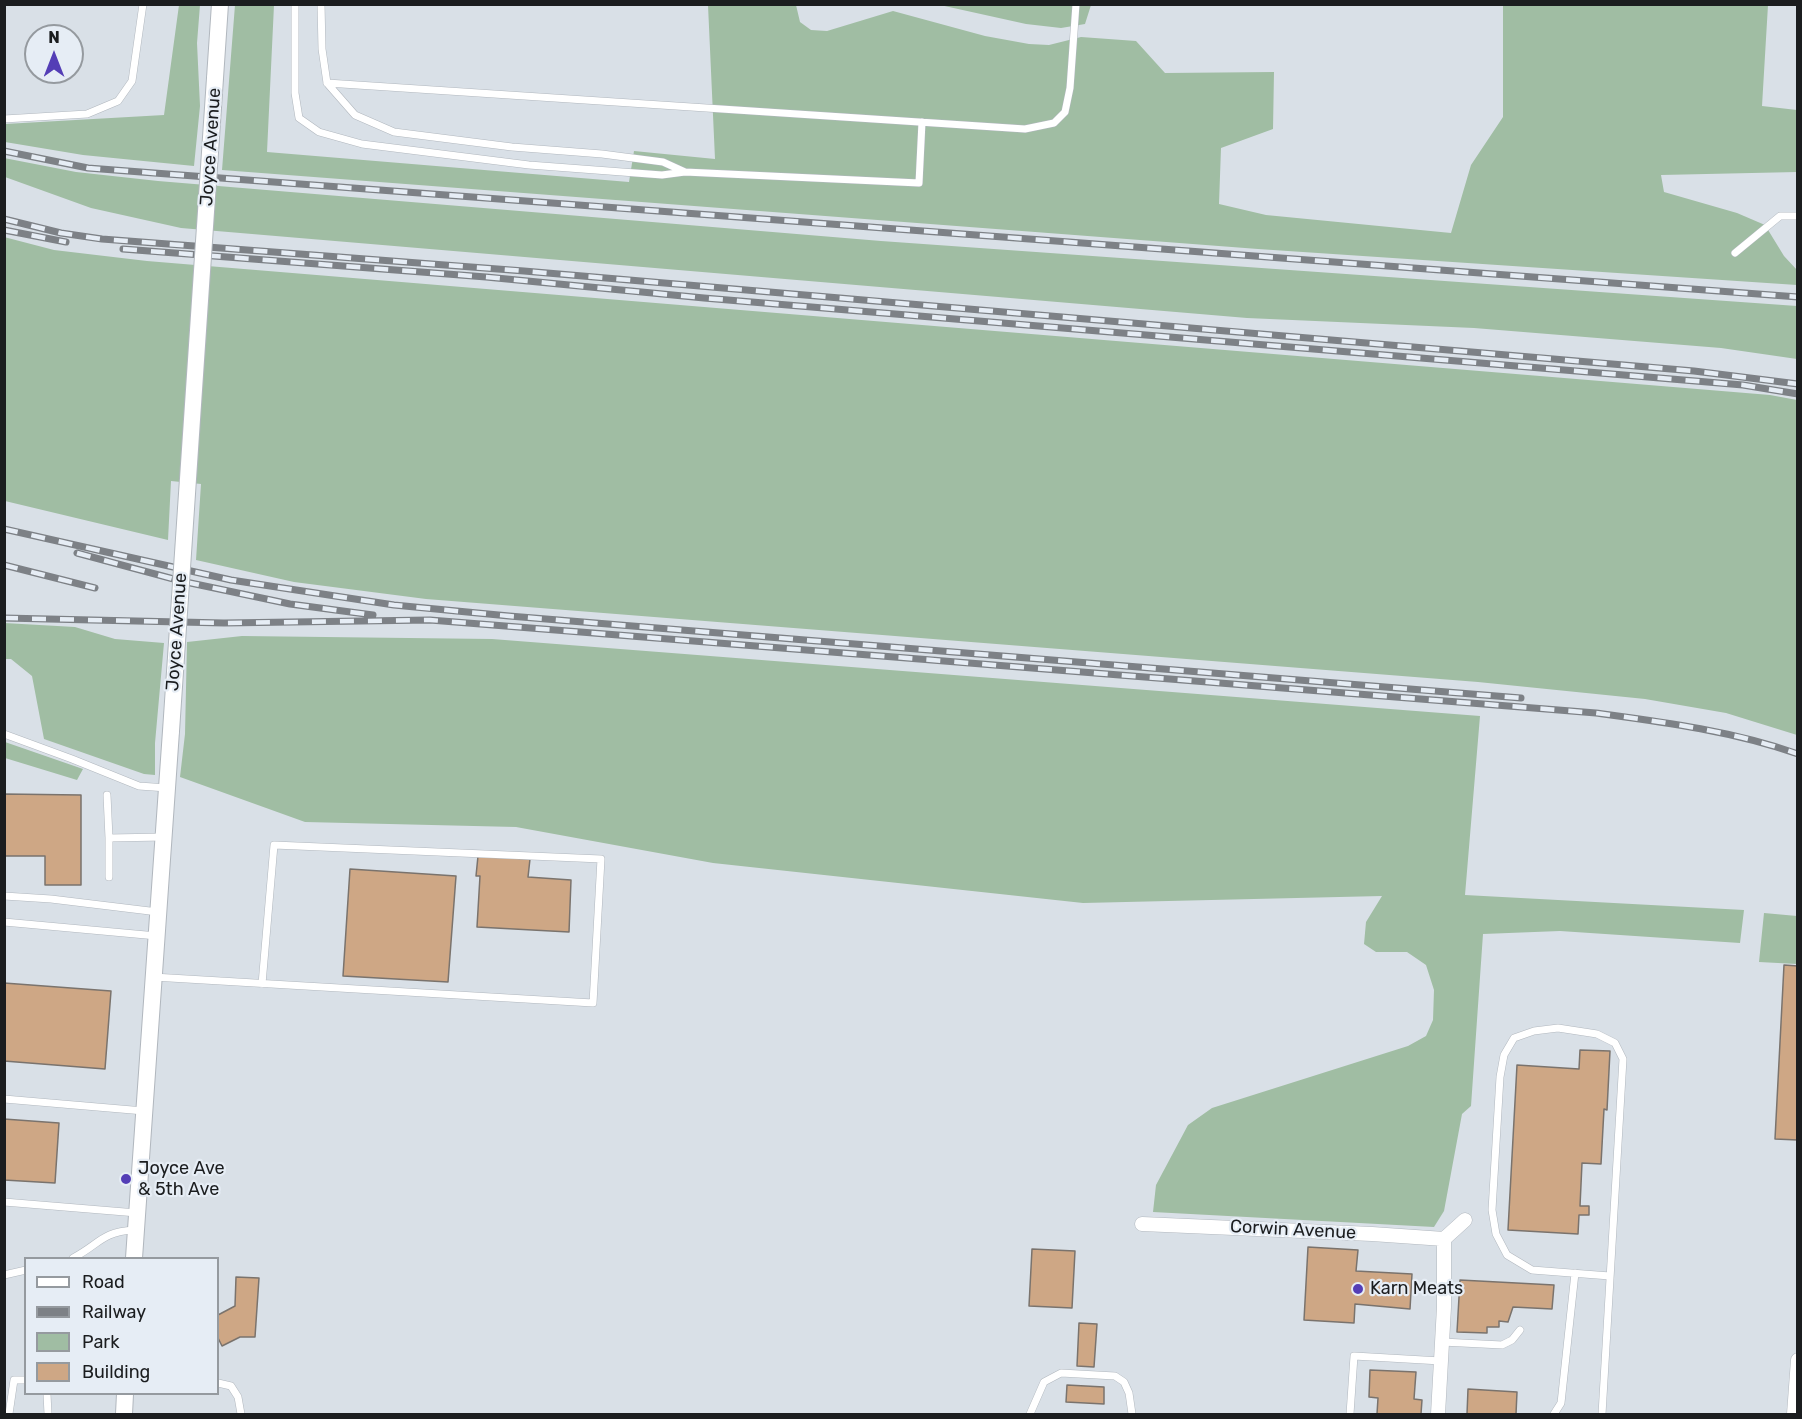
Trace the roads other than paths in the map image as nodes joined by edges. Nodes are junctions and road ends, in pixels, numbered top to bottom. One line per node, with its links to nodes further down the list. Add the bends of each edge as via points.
1 (143, 4): 7 (lane, via 132,81 118,101 87,114)
2 (220, 4): 13 (street, Joyce Avenue, bridge)
3 (295, 4): 9 (lane, via 295,93 300,118 320,132 362,144 529,165 662,175)
4 (321, 4): 6 (lane)
5 (1076, 4): 8 (lane, via 1070,88 1065,112 1054,123 1025,129)
6 (327, 83): 8 (lane); 9 (lane, via 355,115 394,132 663,162)
7 (4, 119)
8 (922, 122): 9 (lane, via 919,183)
9 (685, 172)
10 (1797, 216): 11 (lane, via 1780,216)
11 (1734, 253)
12 (4, 735): 13 (lane, via 139,786)
13 (167, 789): 15 (street, Joyce Avenue)
14 (107, 795): 16 (lane)
15 (164, 837): 16 (lane); 19 (street, Joyce Avenue)
16 (109, 838): 17 (lane)
17 (109, 877)
18 (4, 896): 19 (lane)
19 (158, 912): 21 (street, Joyce Avenue)
20 (4, 922): 21 (lane)
21 (157, 936): 22 (street, Joyce Avenue)
22 (153, 977): 23 (lane); 25 (street, Joyce Avenue)
23 (262, 984): 23 (lane, via 593,1003 601,859 274,845)
24 (4, 1099): 25 (lane)
25 (144, 1111): 28 (street, Joyce Avenue)
26 (4, 1202): 28 (lane)
27 (1465, 1220): 30 (street)
28 (137, 1222): 31 (lane); 32 (street, Joyce Avenue)
29 (1142, 1224): 30 (street, Corwin Avenue)
30 (1444, 1239): 38 (street)
31 (74, 1257)
32 (134, 1257)
33 (24, 1270): 35 (lane)
34 (1575, 1273): 36 (lane); 36 (lane, via 1532,1270 1507,1255 1496,1234 1492,1210 1504,1055 1514,1038 1558,1028 1597,1034 1615,1043 1623,1059); 53 (lane, via 1561,1402)
35 (4, 1275)
36 (1610, 1276): 54 (lane)
37 (1520, 1330): 38 (lane, via 1502,1345)
38 (1442, 1342): 40 (street)
39 (1797, 1360): 55 (street)
40 (1441, 1361): 51 (lane, via 1354,1356); 52 (street)
41 (24, 1380): 45 (lane, via 14,1380)
42 (219, 1383): 48 (lane, via 231,1386)
43 (47, 1395): 46 (lane)
44 (125, 1395): 47 (street)
45 (9, 1414)
46 (48, 1414)
47 (124, 1414)
48 (241, 1414)
49 (1030, 1414): 50 (lane, via 1044,1382 1061,1373 1115,1376 1124,1382 1130,1394)
50 (1132, 1414)
51 (1350, 1414)
52 (1438, 1414)
53 (1554, 1414)
54 (1602, 1414)
55 (1794, 1414)

